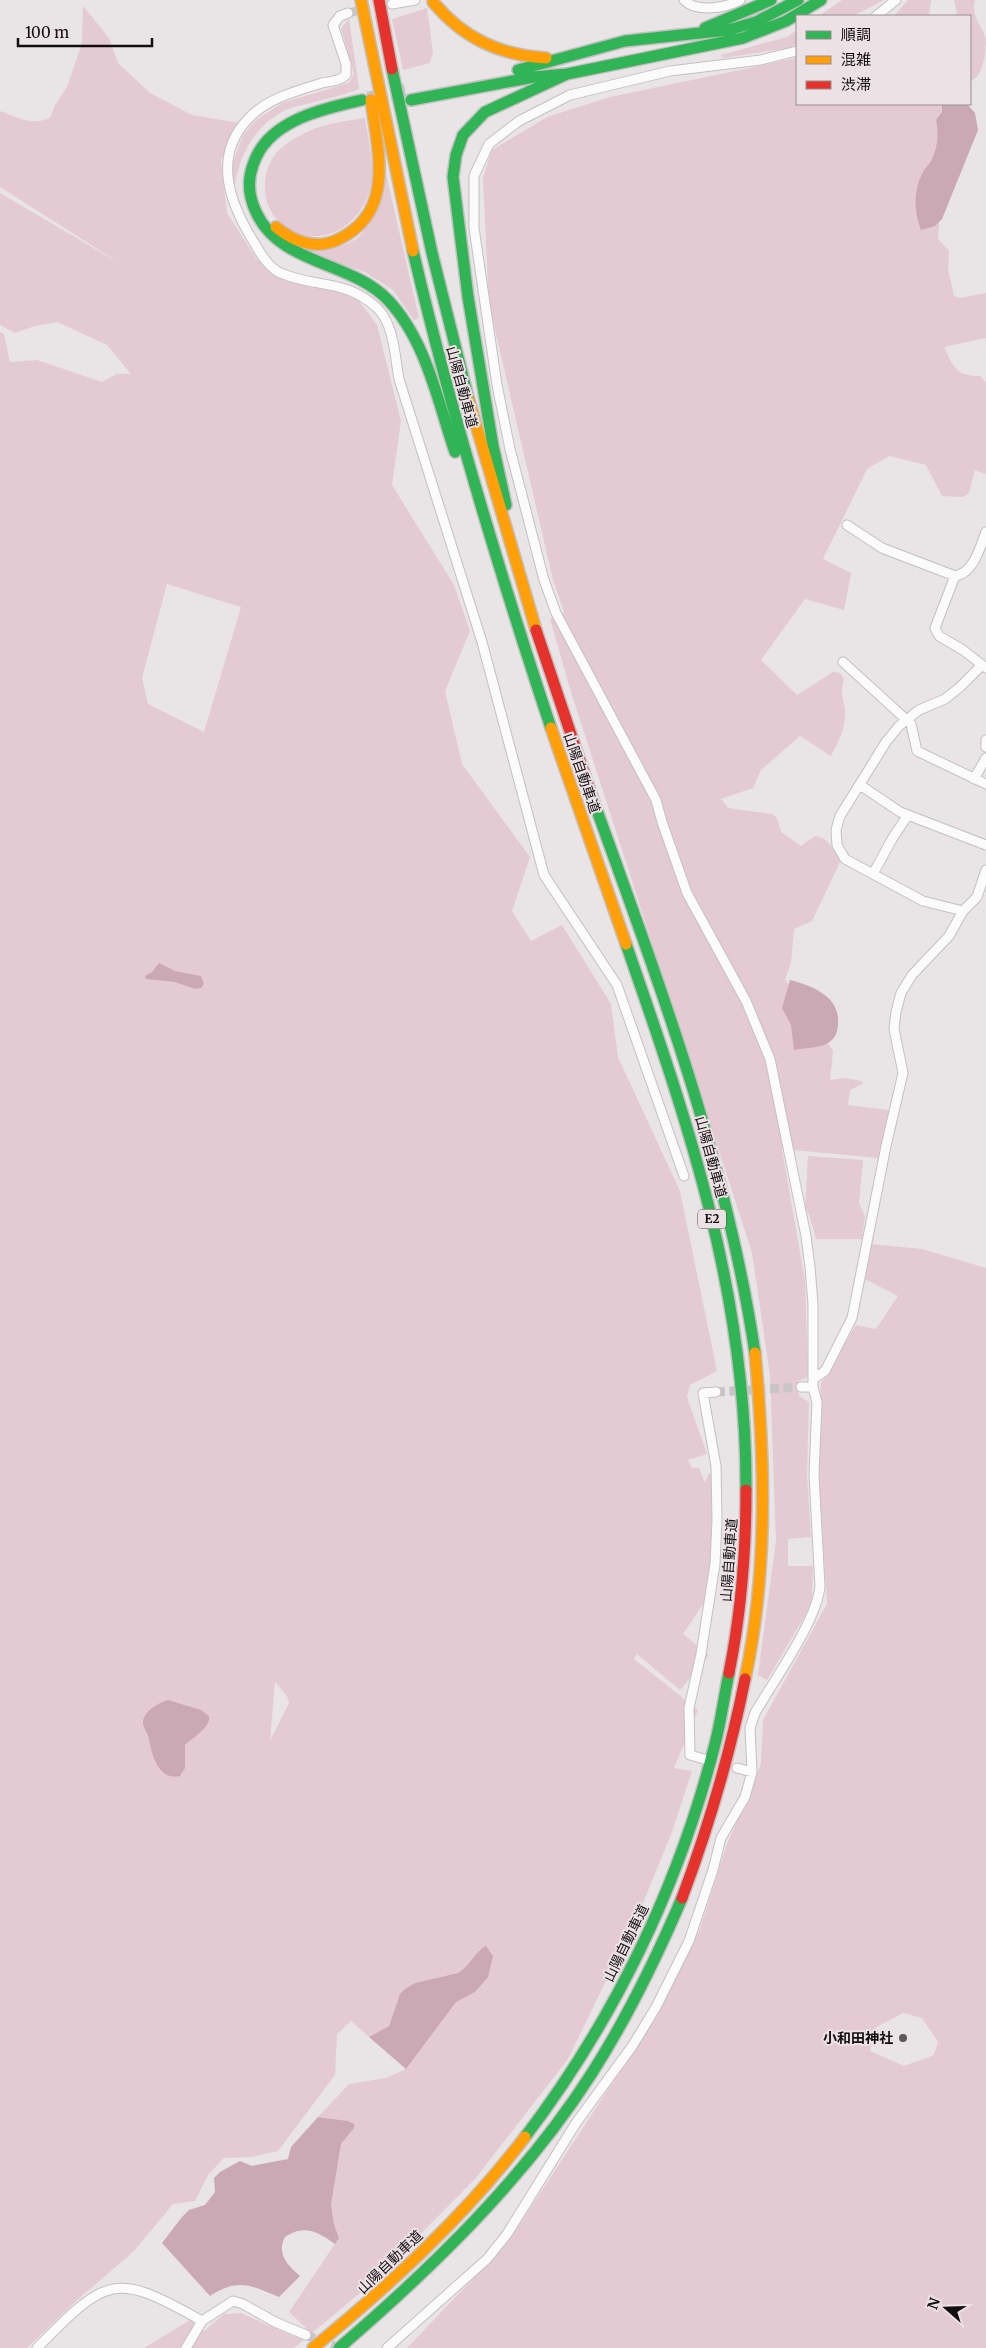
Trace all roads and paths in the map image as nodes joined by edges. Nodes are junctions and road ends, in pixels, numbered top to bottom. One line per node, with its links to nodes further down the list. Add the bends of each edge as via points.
1 (361, 0): 15 (highway, 山陽自動車道 / E2)
2 (379, 0): 21 (highway, 山陽自動車道 / E2, via 421,212)
3 (415, 0): 11 (street)
4 (684, 0): 5 (street, via 687,4 708,8)
5 (740, 0)
6 (771, 0): 14 (highway)
7 (798, 0): 14 (highway, via 756,22 728,30)
8 (821, 0): 18 (highway, via 786,21 743,38)
9 (896, 0): 13 (street)
10 (433, 2): 17 (highway, via 454,26 488,48 529,58)
11 (392, 4)
12 (348, 13): 40 (street, via 340,16 333,25 346,64 346,75 340,80 289,93 248,119 227,161 228,186 239,219 264,259 281,274 358,292 379,309 393,339 399,379 482,642 544,875 617,985)
13 (877, 15)
14 (696, 32): 17 (highway, via 625,42)
15 (368, 37): 23 (highway, 山陽自動車道 / E2, via 405,218 436,347 470,474); 23 (highway, via 379,166 379,192 370,215 356,232 322,245 309,244 287,236 276,227 260,202 258,187 261,168 279,141 322,117 363,104 316,111 288,123 261,146 251,169 249,194 254,213 277,241 295,253 368,284 388,299 400,314 422,362)
16 (796, 51): 41 (street, via 761,60 670,71 570,95 547,105 489,144 474,176 474,228 497,385 544,580 556,613 656,800 687,893 746,1001 770,1059 806,1236 813,1304)
17 (565, 58): 18 (highway, via 410,96)
18 (567, 74): 21 (highway, via 499,105 475,120 464,135 456,155 453,177 479,364 506,503)
19 (847, 525): 22 (street, via 882,548)
20 (986, 532): 22 (street, via 974,560)
21 (506, 538): 52 (highway, 山陽自動車道 / E2, via 680,1048 742,1271 760,1403 764,1481 760,1593 743,1702 714,1811 672,1922 649,1974 618,2030 555,2126 516,2174 426,2269)
22 (955, 576): 25 (street, via 935,628 939,636)
23 (517, 625): 51 (highway, 山陽自動車道 / E2, via 664,1054 691,1140 725,1273 744,1403 747,1482 743,1592 726,1699 698,1806 656,1916 603,2022 542,2114 504,2163 416,2260)
24 (843, 662): 26 (street)
25 (984, 667): 26 (street, via 945,698 919,710)
26 (907, 720): 30 (street, via 911,724 917,751); 32 (street, via 886,742)
27 (986, 740): 28 (street)
28 (986, 747)
29 (986, 758): 30 (street)
30 (974, 779): 31 (street)
31 (986, 784)
32 (860, 785): 33 (street); 36 (street, via 840,816 836,830 837,845 845,859)
33 (908, 815): 34 (street); 36 (street)
34 (986, 846)
35 (986, 870): 37 (street)
36 (873, 874): 39 (street, via 923,901)
37 (976, 898): 38 (street); 39 (street)
38 (986, 902)
39 (962, 911): 41 (street, via 949,936 912,975 901,993 894,1029 903,1072 852,1318 825,1371)
40 (684, 1176)
41 (814, 1383): 42 (street); 46 (street, via 819,1599 755,1713 750,1728)
42 (801, 1387)
43 (716, 1392): 44 (street, via 703,1393 716,1466 718,1520 715,1564 699,1672 689,1708 690,1755)
44 (704, 1760)
45 (737, 1768): 46 (street)
46 (752, 1772): 53 (street, via 745,1797 721,1838 689,1941 633,2046 576,2123 492,2253)
47 (202, 2321): 48 (street, via 233,2301); 49 (street, via 162,2299 133,2288 118,2287 91,2298); 50 (street)
48 (306, 2335)
49 (37, 2348)
50 (186, 2348)
51 (313, 2348)
52 (340, 2348)
53 (387, 2348)

